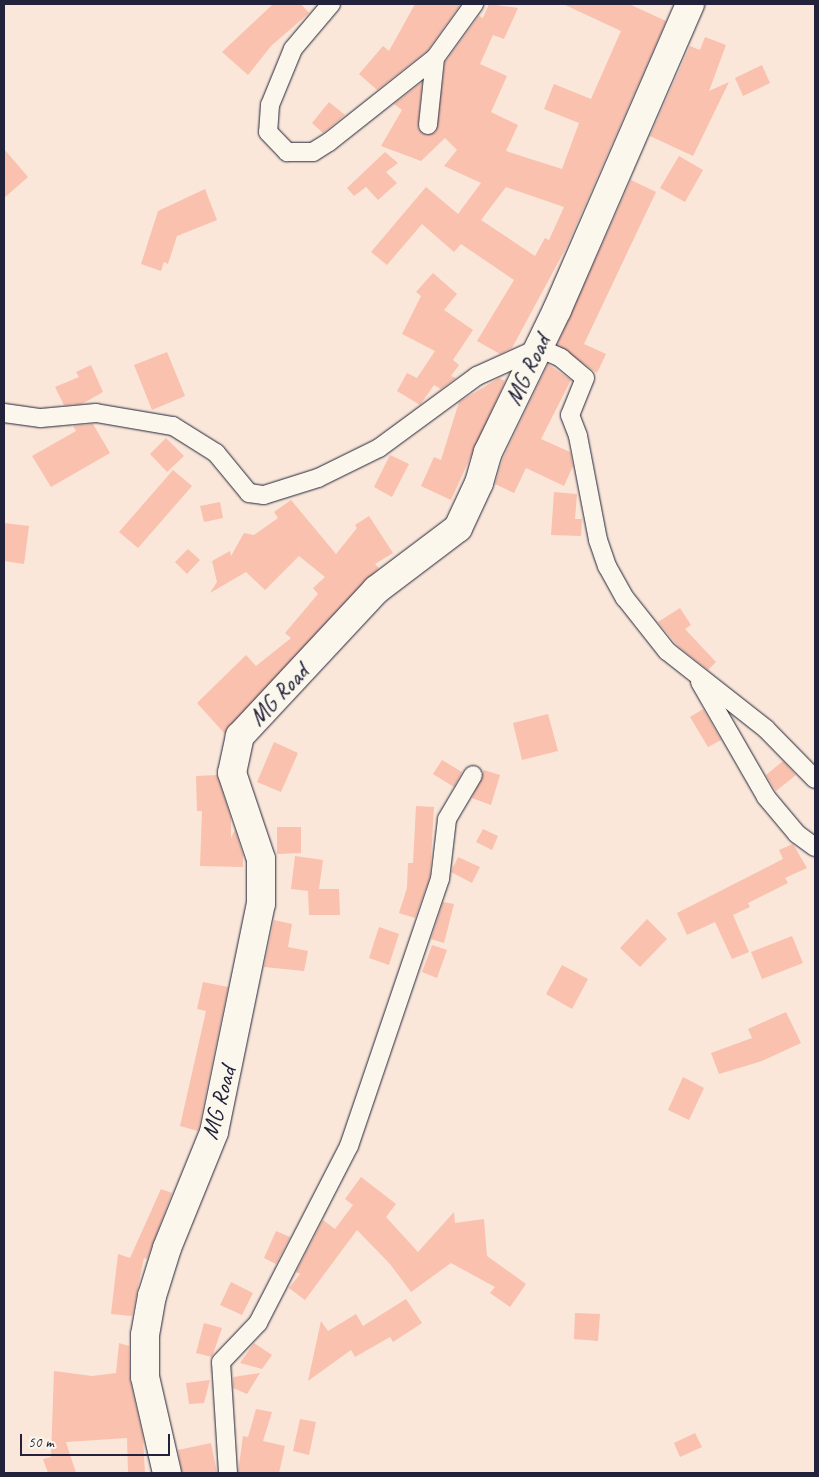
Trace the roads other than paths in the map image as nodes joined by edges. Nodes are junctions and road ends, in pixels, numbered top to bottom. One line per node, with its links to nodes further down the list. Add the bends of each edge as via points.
1 (331, 4): 4 (street, via 293,50 270,105 268,132 287,152 313,152 329,142)
2 (474, 4): 4 (street)
3 (690, 4): 6 (main road, MG Road)
4 (435, 58): 5 (street)
5 (428, 125)
6 (539, 348): 7 (street, via 477,376 378,448 318,478 264,495 249,493 216,453 173,426 96,413 41,418); 8 (street, via 560,358 585,378 570,415 578,436 589,506 606,566 625,598 667,651); 12 (main road, MG Road, via 488,452 479,484 458,528 376,590 258,713 240,736 233,756 232,773 237,792 261,859 261,904 214,1132 167,1248 147,1325 144,1377)
7 (4, 413)
8 (698, 677): 10 (street, via 766,729); 11 (street, via 766,797 797,834)
9 (473, 775): 13 (street, via 447,819 440,879 349,1146 258,1323 221,1362)
10 (815, 779)
11 (815, 847)
12 (167, 1473)
13 (228, 1473)

